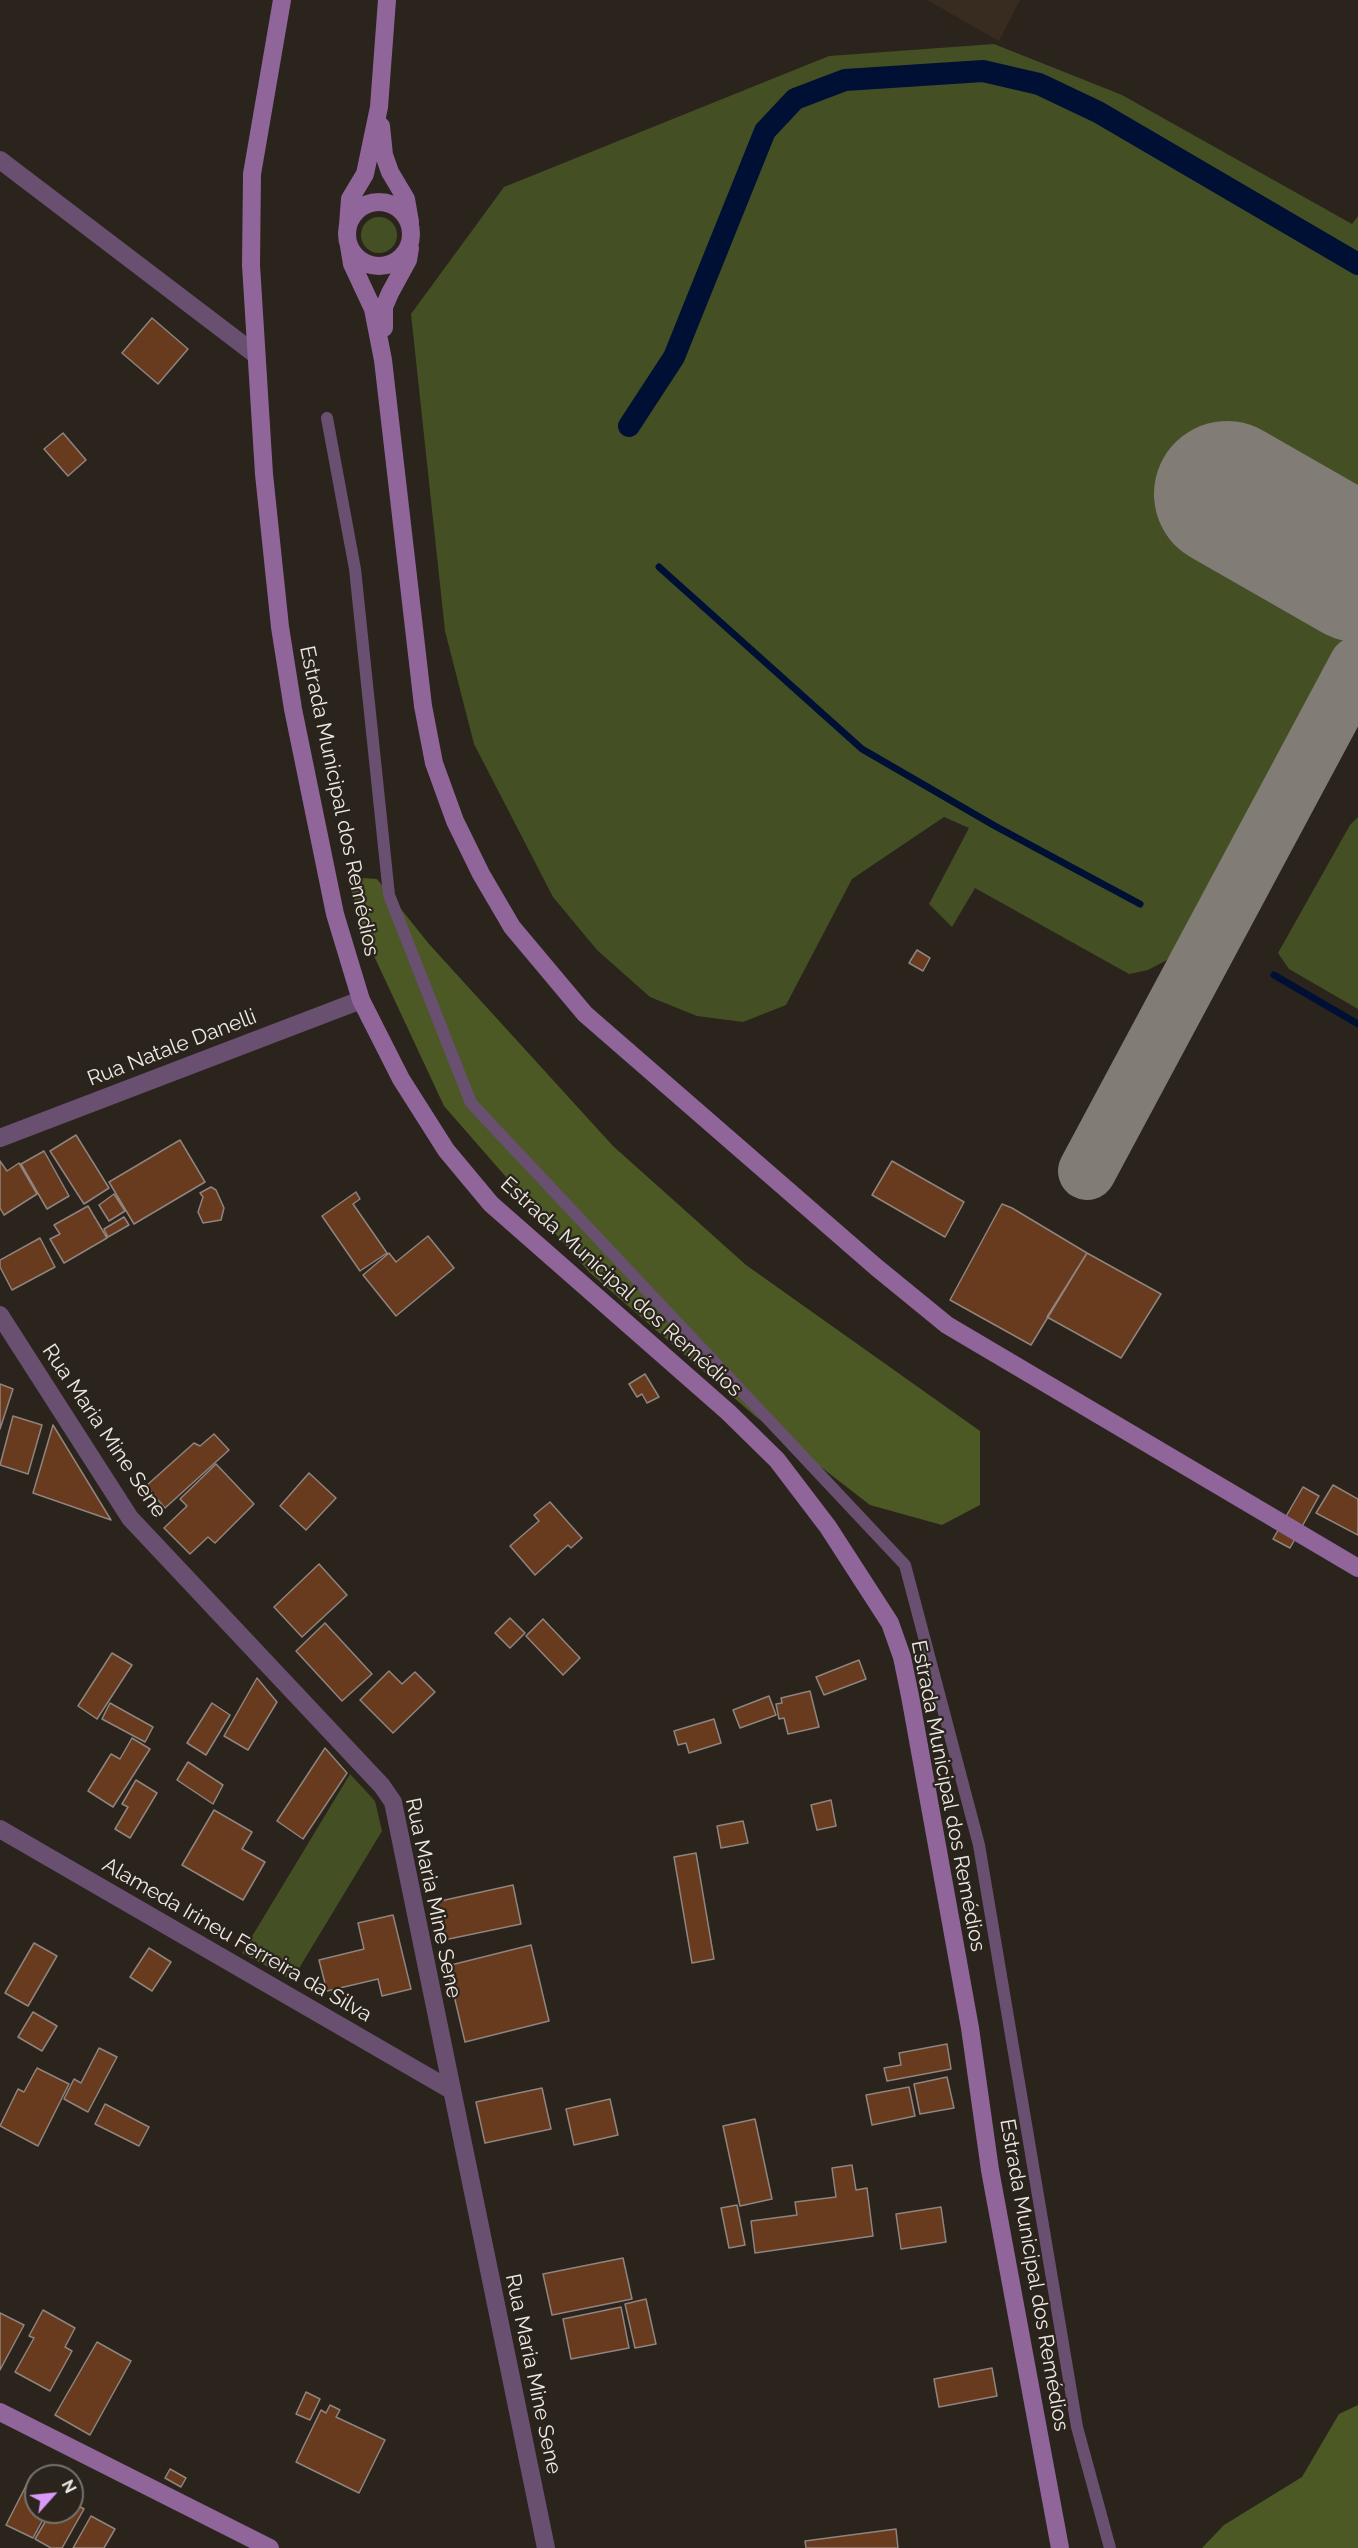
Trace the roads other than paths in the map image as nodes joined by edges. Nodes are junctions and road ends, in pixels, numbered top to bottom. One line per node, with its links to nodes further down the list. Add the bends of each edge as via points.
1 (282, 0): 8 (main road, Estrada Municipal dos Remédios, via 252,174)
2 (387, 0): 3 (main road)
3 (379, 107): 5 (main road, via 365,174 350,199); 6 (main road, via 384,154 406,199)
4 (0, 160): 8 (street)
5 (348, 225): 6 (main road, via 361,208 381,202 400,210); 7 (main road)
6 (411, 234): 7 (main road, via 401,258 383,267 362,262); 9 (main road, via 408,261 384,308)
7 (349, 246): 9 (main road, via 352,264 373,309)
8 (255, 354): 11 (main road, Estrada Municipal dos Remédios, via 280,627 292,710 335,914)
9 (383, 360): 14 (main road, via 423,706 434,764 455,821 481,874 512,927 547,971 585,1014 637,1062 947,1325)
10 (327, 418): 21 (lane, via 355,569 389,894 471,1103 905,1565 979,1845 1077,2427)
11 (361, 1000): 12 (street, Rua Natale Danelli); 20 (main road, Estrada Municipal dos Remédios, via 401,1079 446,1150 491,1204 728,1412 777,1460 828,1527 890,1623 910,1696 970,2028 990,2170)
12 (0, 1138)
13 (0, 1315): 16 (street, Rua Maria Mine Sene, via 130,1518 393,1802)
14 (1358, 1568)
15 (0, 1829): 16 (street, Alameda Irineu Ferreira da Silva)
16 (451, 2090): 19 (street, Rua Maria Mine Sene)
17 (0, 2412): 18 (main road)
18 (270, 2548)
19 (546, 2548)
20 (1060, 2548)
21 (1110, 2548)

